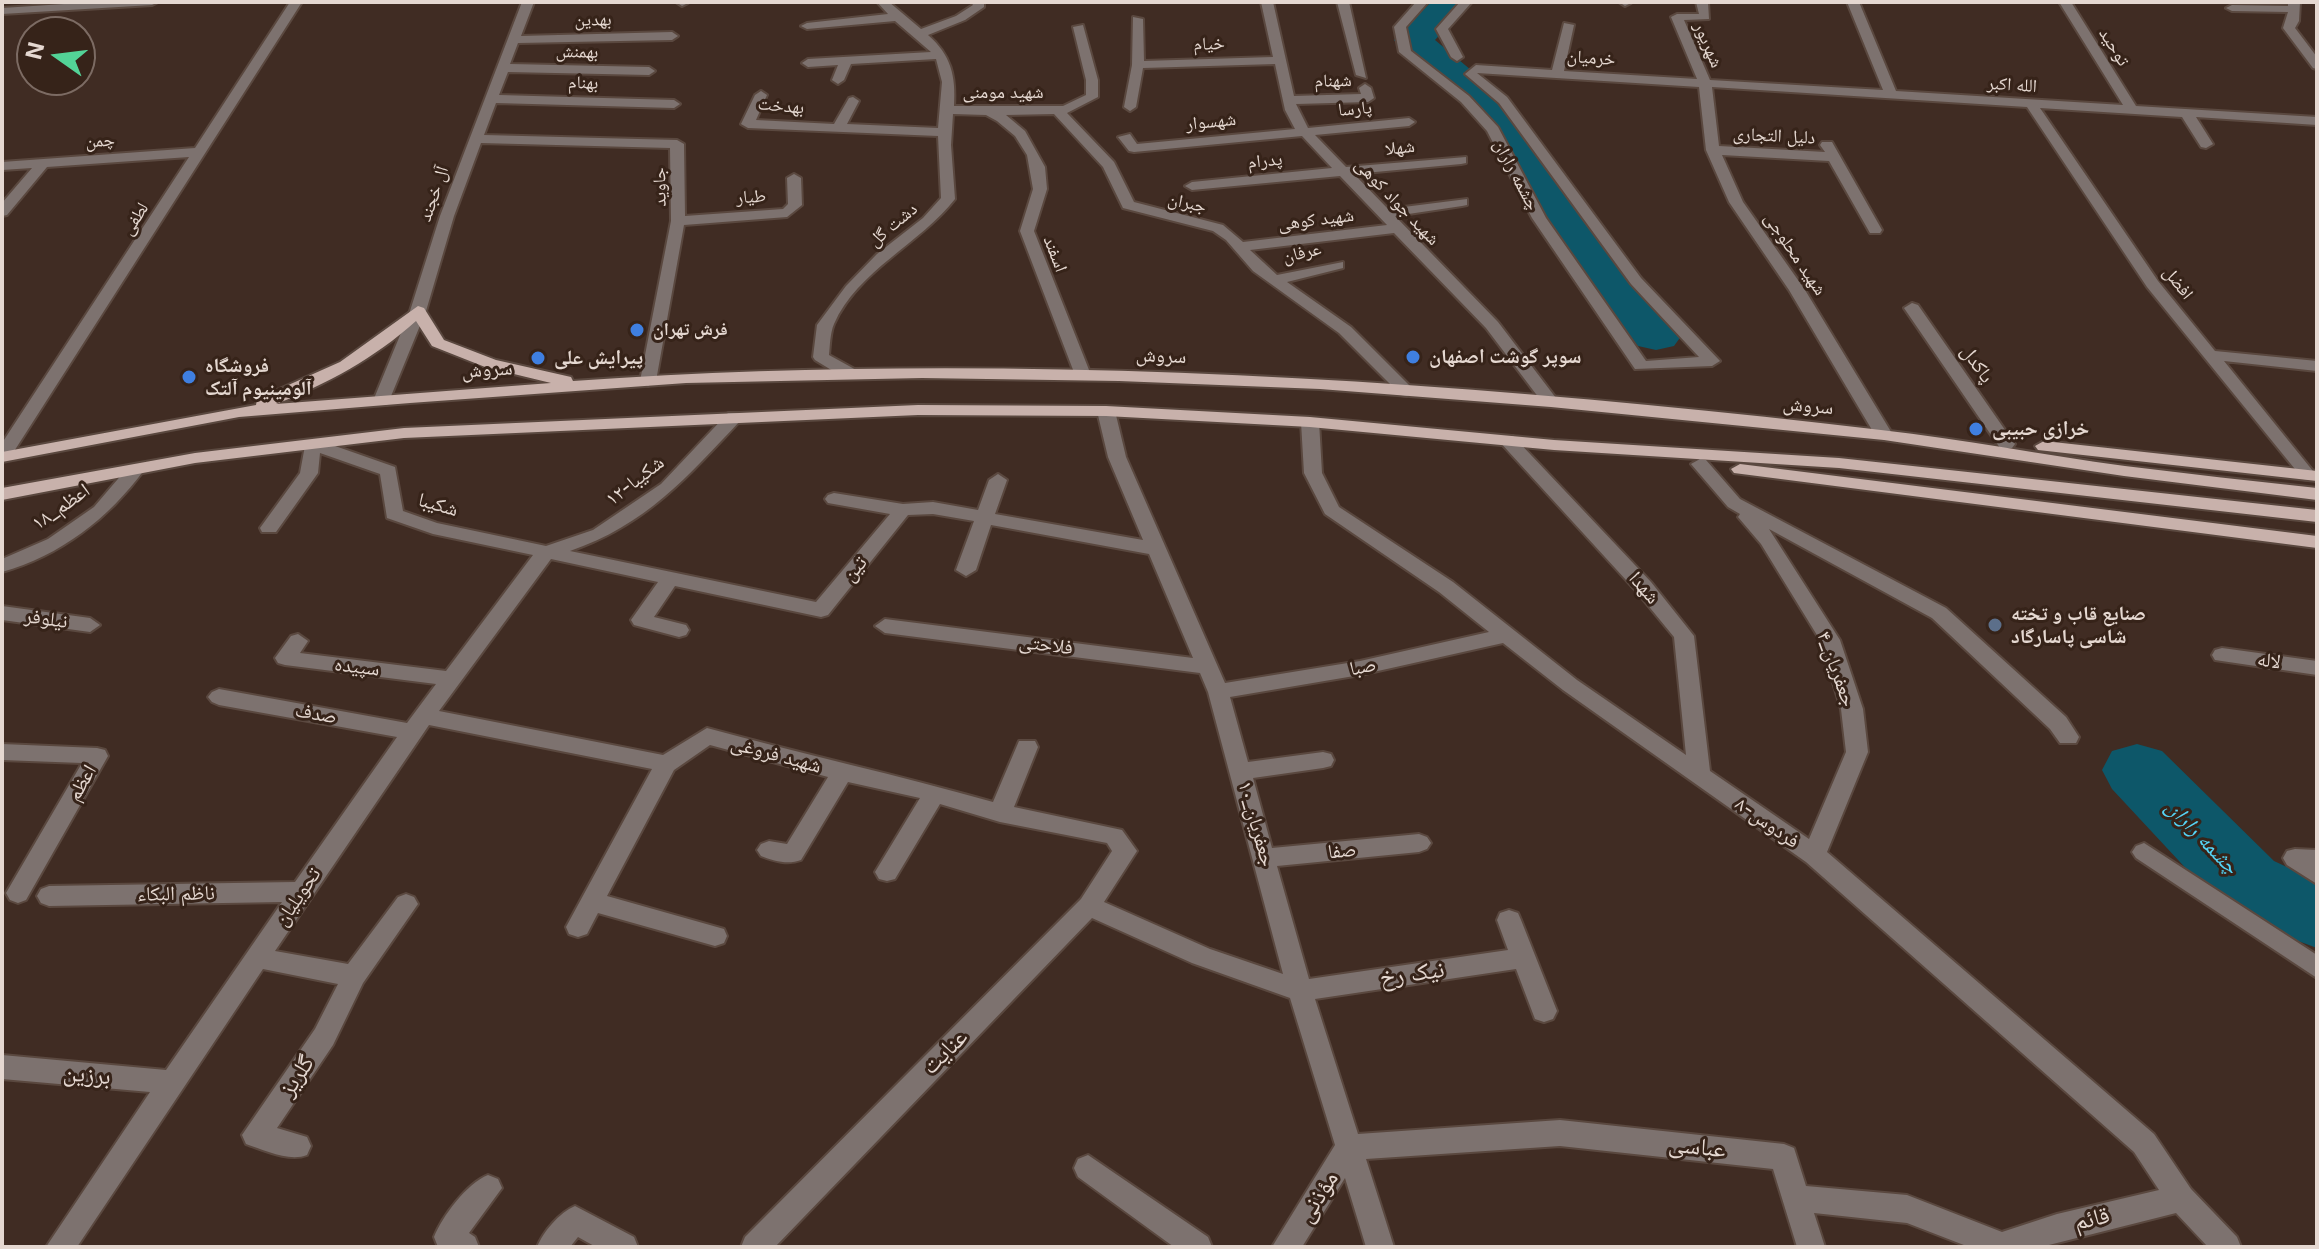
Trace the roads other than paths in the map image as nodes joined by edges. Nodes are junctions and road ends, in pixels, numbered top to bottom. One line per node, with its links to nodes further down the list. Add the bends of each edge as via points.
1 (152, 2): 15 (street)
2 (296, 2): 59 (street, لطفی)
3 (528, 2): 23 (street, آل خجند)
4 (883, 2): 16 (street, دشت گل)
5 (977, 2): 21 (street, via 972,15)
6 (1269, 2): 26 (street, شهید جواد کوهی)
7 (1343, 2): 40 (street, شهنام, via 1368,98)
8 (1422, 2): 33 (street, چشمه راران, via 1400,27 1405,52 1465,99 1493,130 1539,218 1641,366 1712,361 1636,281 1503,100)
9 (1466, 2): 25 (street, via 1442,29)
10 (1702, 2): 36 (street, شهریور, via 1705,17 1677,17)
11 (1853, 2): 38 (street)
12 (2065, 2): 47 (street, توحید)
13 (2293, 6): 14 (street); 30 (street, via 2289,28)
14 (2232, 8)
15 (5, 13)
16 (897, 17): 19 (street); 21 (street, دشت گل)
17 (1137, 19): 29 (street)
18 (1568, 25): 34 (street)
19 (807, 26)
20 (1079, 27): 46 (street, via 1092,97)
21 (920, 34): 24 (street, دشت گل)
22 (672, 36): 23 (street, بهدین)
23 (515, 40): 31 (street, آل خجند)
24 (939, 55): 27 (street); 45 (street, دشت گل)
25 (1457, 57)
26 (1281, 60): 29 (street, خیام); 40 (street, شهید جواد کوهی)
27 (846, 61): 28 (street); 35 (street)
28 (808, 63)
29 (1138, 65): 44 (street)
30 (2317, 65)
31 (504, 68): 32 (street, بهمنش); 39 (street, آل خجند)
32 (649, 71)
33 (1474, 71): 34 (street, خرمیان)
34 (1557, 74): 36 (street, خرمیان)
35 (838, 80)
36 (1705, 83): 38 (street, الله اکبر); 58 (street, شهید محلوجی)
37 (761, 95): 52 (street, بهدخت, via 748,124)
38 (1891, 95): 43 (street, الله اکبر)
39 (491, 99): 42 (street, بهنام); 56 (street, آل خجند)
40 (1289, 100): 53 (street, شهید جواد کوهی)
41 (853, 101): 52 (street)
42 (674, 104)
43 (2032, 105): 47 (street, الله اکبر); 77 (street, افضل, via 2152,284)
44 (1130, 107)
45 (949, 110): 48 (street, شهید مومنی); 54 (street, دشت گل)
46 (1057, 110): 48 (street, شهید مومنی); 72 (street, جبران, via 1109,165 1128,205 1218,228)
47 (2133, 111): 49 (street, الله اکبر)
48 (992, 114): 80 (street, اسفند, via 1014,126 1040,167 1040,190 1027,231)
49 (2187, 114): 50 (street, الله اکبر); 57 (street)
50 (2317, 121)
51 (1409, 122): 53 (street, پارسا)
52 (838, 128): 54 (street, بهدخت)
53 (1305, 131): 55 (street, شهسوار, via 1134,148); 63 (street, شهید جواد کوهی)
54 (945, 132): 79 (street, دشت گل, via 948,199 882,257 825,325 821,357)
55 (1125, 137)
56 (475, 139): 69 (street, جاوید, via 677,144); 76 (street, آل خجند)
57 (2206, 144)
58 (1713, 150): 71 (street, دلیل التجاری, via 1830,151); 90 (street, شهید محلوجی, via 1736,202 1797,290)
59 (200, 152): 61 (street, چمن); 96 (street, لطفی)
60 (1461, 160): 63 (street, شهلا)
61 (43, 163): 62 (street, چمن); 67 (street)
62 (2, 166)
63 (1342, 171): 65 (street, پدرام); 68 (street, شهید جواد کوهی)
64 (794, 178): 69 (street, طیار, via 795,205 787,213)
65 (1192, 186)
66 (1462, 202): 68 (street)
67 (2, 212)
68 (1383, 214): 70 (street, شهید جواد کوهی)
69 (678, 221): 81 (street, جاوید)
70 (1397, 228): 72 (street, شهید کوهی); 85 (street, شهید جواد کوهی, via 1492,325)
71 (1875, 230)
72 (1239, 247): 74 (street, جبران)
73 (1338, 265): 74 (street, عرفان)
74 (1275, 280): 83 (street, جبران, via 1345,330)
75 (1912, 308): 94 (street, پاکدل)
76 (418, 311): 82 (main road, via 438,343 491,364); 84 (street, آل خجند); 87 (main road, via 362,358 311,385)
77 (2210, 355): 78 (street); 99 (street, افضل)
78 (2317, 366)
79 (852, 375): 80 (main road, سروش); 81 (main road, سروش)
80 (1083, 375): 83 (main road, سروش)
81 (648, 381): 82 (main road, سروش)
82 (585, 385): 84 (main road, سروش)
83 (1407, 391): 85 (main road, سروش)
84 (381, 401): 87 (main road, سروش); 91 (main road)
85 (1551, 402): 90 (main road, سروش)
86 (1106, 411): 88 (main road, via 918,410); 89 (main road); 110 (street, ۱۰_جعفریان, via 1117,457)
87 (239, 412): 96 (main road, سروش)
88 (734, 417): 91 (main road); 111 (street, ۱۲-شکیبا, via 667,488 600,534)
89 (1310, 422): 92 (main road); 119 (street, ۸-فردوس, via 1313,473 1332,510)
90 (1884, 435): 94 (main road); 102 (main road, سروش)
91 (370, 437): 93 (main road)
92 (1507, 440): 95 (main road); 135 (street, شهدا, via 1684,636)
93 (312, 444): 98 (main road); 108 (street, via 309,473); 111 (street, شکیبا, via 389,471 394,514)
94 (2006, 444): 99 (main road)
95 (1554, 445): 97 (main road); 106 (main road, via 1839,463)
96 (2, 456)
97 (1700, 464): 104 (street); 109 (main road)
98 (135, 470): 101 (main road); 112 (street, ۱۸_اعظم, via 101,511 55,543)
99 (2313, 475)
100 (998, 480): 107 (street)
101 (2, 494)
102 (2317, 494)
103 (834, 499): 105 (street)
104 (1734, 503): 128 (street, via 1939,613); 142 (street, ۴_جعفریان, via 1768,540 1830,640 1852,709 1857,752)
105 (903, 510): 107 (street, via 933,508); 114 (street, تین, via 821,610)
106 (2317, 516)
107 (985, 518): 110 (street); 113 (street)
108 (269, 528)
109 (2317, 542)
110 (1157, 549): 122 (street, ۱۰_جعفریان)
111 (545, 553): 114 (street, تین); 124 (street, تحویلیان)
112 (2, 566)
113 (966, 570)
114 (669, 580): 118 (street, via 641,620)
115 (2, 613): 116 (street, نیلوفر)
116 (90, 625)
117 (885, 626): 122 (street, فلاحتی)
118 (679, 630)
119 (1506, 635): 125 (street, صبا, via 1360,668); 135 (street, ۸-فردوس)
120 (298, 641): 124 (street, سپیده, via 285,658)
121 (2222, 655): 123 (street, لاله)
122 (1207, 667): 125 (street, ۱۰_جعفریان)
123 (2315, 670)
124 (452, 679): 127 (street, تحویلیان)
125 (1218, 692): 133 (street, ۱۰_جعفریان)
126 (219, 697): 127 (street, صدف)
127 (419, 724): 132 (street); 147 (street, تحویلیان)
128 (2068, 737)
129 (1027, 747): 137 (street)
130 (2, 752): 148 (street, اعظم, via 97,756)
131 (1323, 760): 133 (street)
132 (666, 764): 134 (street, شهید فروغی, via 707,736); 150 (street)
133 (1241, 771): 143 (street, ۱۰_جعفریان)
134 (842, 773): 136 (street, شهید فروغی); 139 (street, via 793,854)
135 (1699, 775): 142 (street, ۸-فردوس)
136 (934, 795): 137 (street, شهید فروغی); 145 (street)
137 (1000, 813): 140 (street, شهید فروغی, via 1114,836)
138 (1419, 843): 143 (street, صفا)
139 (769, 850)
140 (1125, 851): 152 (street, عنایت)
141 (2144, 852): 158 (street)
142 (1814, 855): 169 (street, ۸-فردوس, via 2144,1143)
143 (1265, 858): 160 (street, ۱۰_جعفریان)
144 (2317, 859): 146 (street, via 2295,858)
145 (887, 872)
146 (2317, 875)
147 (302, 892): 149 (street, ناظم البکاء); 156 (street, تحویلیان)
148 (18, 893)
149 (49, 896)
150 (592, 902): 154 (street); 155 (street)
151 (406, 904): 159 (street, گلریز)
152 (1089, 906): 160 (street, via 1201,956); 175 (street, عنایت)
153 (1509, 920): 157 (street)
154 (578, 927)
155 (715, 936)
156 (257, 958): 159 (street); 163 (street, تحویلیان)
157 (1523, 958): 160 (street, نیک رخ); 161 (street)
158 (2317, 968)
159 (354, 976): 164 (street, گلریز, via 324,1037 256,1135)
160 (1300, 991): 165 (street, ۱۰_جعفریان)
161 (1544, 1011)
162 (2, 1067): 163 (street, برزین)
163 (172, 1082): 171 (street, تحویلیان)
164 (297, 1146)
165 (1349, 1147): 168 (street, عباسی, via 1560,1133 1784,1157); 177 (street, مؤذنی); 178 (street, ۱۰_جعفریان)
166 (1088, 1168): 176 (street)
167 (488, 1188): 172 (street, via 448,1237)
168 (1795, 1198): 170 (street, via 1907,1209); 179 (street)
169 (2181, 1198): 170 (street, قائم); 180 (street, ۸-فردوس)
170 (2005, 1246)
171 (60, 1247)
172 (465, 1247)
173 (551, 1247): 174 (street, via 575,1220)
174 (624, 1247)
175 (755, 1247)
176 (1198, 1247)
177 (1286, 1247)
178 (1380, 1247)
179 (1811, 1247)
180 (2227, 1247)

